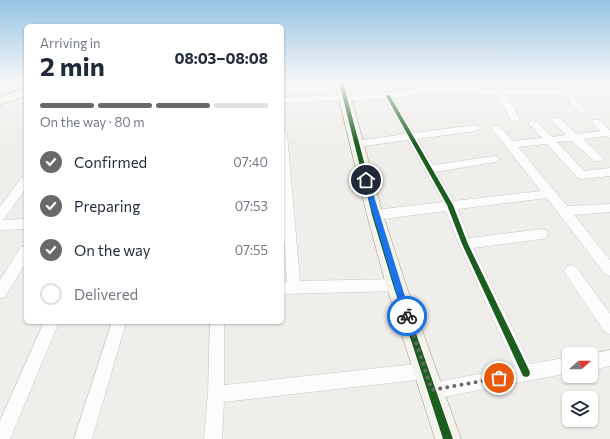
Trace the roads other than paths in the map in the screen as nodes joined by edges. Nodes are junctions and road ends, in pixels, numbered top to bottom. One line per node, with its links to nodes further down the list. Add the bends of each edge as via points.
1 (341, 102): 16 (street)
2 (391, 102): 13 (street)
3 (506, 102): 6 (street)
4 (575, 102): 5 (street)
5 (582, 111)
6 (516, 119)
7 (556, 120): 14 (street)
8 (596, 122): 12 (street)
9 (533, 123): 15 (street)
10 (476, 128): 13 (street)
11 (496, 128): 17 (street)
12 (609, 134): 14 (street)
13 (410, 137): 16 (street); 20 (street)
14 (575, 137): 15 (street); 18 (street)
15 (549, 141): 17 (street); 21 (street, via 582,175)
16 (357, 144): 28 (street)
17 (511, 145): 24 (street)
18 (598, 158)
19 (495, 159): 20 (street)
20 (430, 169): 25 (street)
21 (610, 172)
22 (24, 183): 29 (street)
23 (284, 185): 38 (street)
24 (549, 194): 25 (street); 27 (street)
25 (450, 205): 28 (street); 33 (street)
26 (610, 208): 27 (street)
27 (565, 210): 35 (street)
28 (375, 215): 37 (street)
29 (0, 216)
30 (24, 224): 31 (street)
31 (0, 225)
32 (542, 234): 33 (street)
33 (466, 244): 48 (street)
34 (24, 254): 39 (street)
35 (610, 270)
36 (571, 271): 43 (street)
37 (396, 285): 38 (street); 47 (street)
38 (288, 288)
39 (0, 292)
40 (51, 324): 51 (street)
41 (118, 324): 52 (street)
42 (217, 324): 50 (street)
43 (610, 327)
44 (610, 358): 45 (street)
45 (598, 361)
46 (562, 366): 48 (street)
47 (425, 371): 49 (street); 50 (street)
48 (526, 373): 49 (street)
49 (432, 390): 54 (street)
50 (216, 394): 53 (street)
51 (0, 439)
52 (83, 439)
53 (213, 439)
54 (448, 439)

